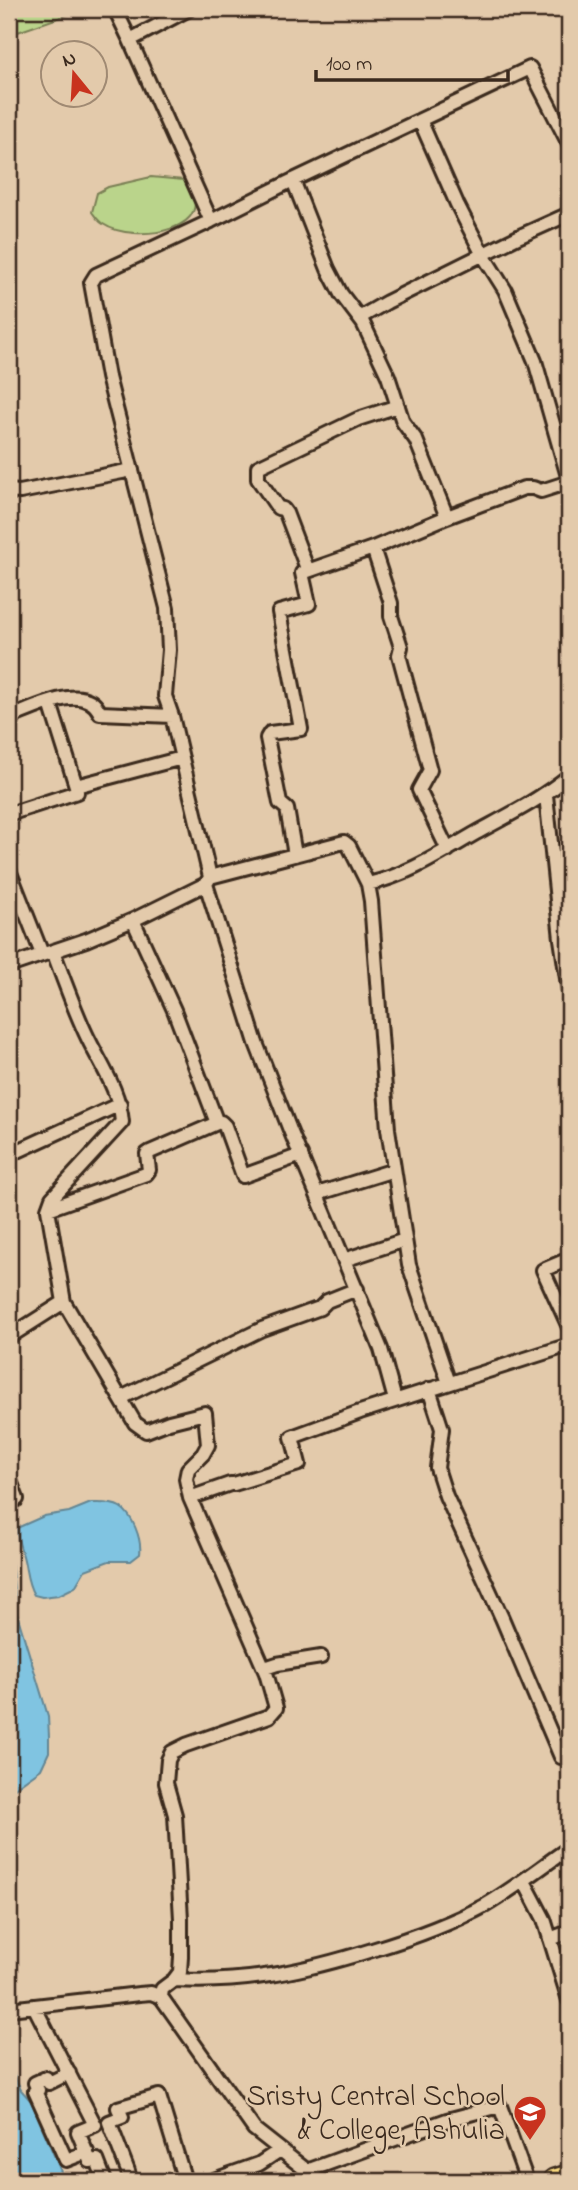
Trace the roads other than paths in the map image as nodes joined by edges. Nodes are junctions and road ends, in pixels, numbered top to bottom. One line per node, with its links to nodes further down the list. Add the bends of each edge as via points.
1 (115, 9): 3 (street)
2 (189, 9): 3 (street)
3 (130, 40): 8 (street)
4 (420, 120): 5 (street, via 530,68); 6 (street); 9 (street)
5 (569, 144)
6 (292, 180): 8 (street); 10 (street, via 328,269)
7 (569, 214): 9 (street)
8 (211, 221): 13 (street, via 96,275 90,284)
9 (483, 255): 10 (street); 12 (street, via 505,289 535,361)
10 (359, 318): 11 (street)
11 (398, 406): 16 (street); 18 (street, via 358,419 258,467 258,479 286,513)
12 (567, 466): 14 (street)
13 (132, 470): 15 (street); 20 (street, via 167,608 165,696)
14 (569, 481): 16 (street, via 541,491 524,488)
15 (9, 491)
16 (447, 517): 17 (street)
17 (373, 548): 18 (street); 27 (street, via 391,603 399,655 430,770 419,790)
18 (308, 571): 28 (street, via 301,575 309,604 279,615 301,729 270,733 267,738)
19 (50, 703): 20 (street, via 84,698 97,705 100,713); 21 (street); 24 (street)
20 (172, 716): 22 (street)
21 (9, 718)
22 (182, 758): 24 (street); 30 (street)
23 (569, 776): 25 (street)
24 (76, 786): 26 (street, via 77,792)
25 (546, 795): 27 (street); 35 (street)
26 (9, 814)
27 (448, 850): 31 (street, via 404,873)
28 (295, 855): 30 (street); 31 (street, via 344,842)
29 (9, 870): 33 (street)
30 (208, 880): 32 (street); 39 (street, via 256,1043)
31 (368, 884): 40 (street)
32 (133, 920): 33 (street); 37 (street)
33 (47, 953): 34 (street); 36 (street)
34 (9, 966)
35 (569, 992)
36 (120, 1104): 38 (street); 42 (street, via 122,1122 51,1198)
37 (217, 1123): 39 (street, via 225,1126 243,1176); 42 (street, via 147,1154 146,1174)
38 (9, 1155)
39 (301, 1156): 41 (street)
40 (394, 1170): 41 (street); 43 (street)
41 (317, 1194): 45 (street)
42 (48, 1209): 47 (street)
43 (405, 1240): 45 (street); 51 (street, via 409,1265)
44 (569, 1259): 48 (street, via 543,1270)
45 (344, 1260): 46 (street)
46 (357, 1289): 53 (street, via 262,1329); 54 (street)
47 (64, 1302): 49 (street); 53 (street)
48 (569, 1327)
49 (9, 1337)
50 (569, 1345): 51 (street)
51 (449, 1383): 52 (street)
52 (429, 1389): 54 (street); 60 (street, via 442,1429 437,1468 446,1496 561,1757)
53 (121, 1398): 56 (street, via 135,1423 146,1431 205,1413 208,1445 188,1469)
54 (395, 1400): 56 (street, via 292,1437 299,1464)
55 (9, 1478): 57 (street)
56 (190, 1498): 59 (street)
57 (17, 1499)
58 (321, 1657): 59 (street)
59 (265, 1668): 65 (street, via 276,1708 269,1716 186,1745 172,1752 168,1760 166,1783 175,1815 181,1919 180,1972)
60 (569, 1755)
61 (569, 1848): 62 (street)
62 (524, 1881): 64 (street); 65 (street, via 435,1929 328,1964 257,1978)
63 (569, 1932): 64 (street)
64 (550, 1939): 67 (street)
65 (174, 1980): 66 (street, via 162,1989)
66 (161, 1997): 68 (street, via 151,1993); 71 (street, via 254,2129)
67 (569, 2000)
68 (34, 2006): 69 (street); 70 (street)
69 (9, 2009)
70 (69, 2073): 72 (street, via 95,2126 78,2132); 72 (street, via 49,2083 46,2078 35,2083 35,2091 66,2160)
71 (280, 2150): 73 (street); 78 (street, via 260,2164)
72 (87, 2152): 75 (street, via 90,2161 97,2160)
73 (307, 2171): 79 (street); 80 (street, via 447,2120 500,2106)
74 (569, 2178): 81 (highway)
75 (104, 2181)
76 (130, 2181): 77 (street, via 109,2122 122,2117 118,2108 159,2096)
77 (185, 2181)
78 (211, 2181)
79 (320, 2181)
80 (527, 2181)
81 (555, 2181)

